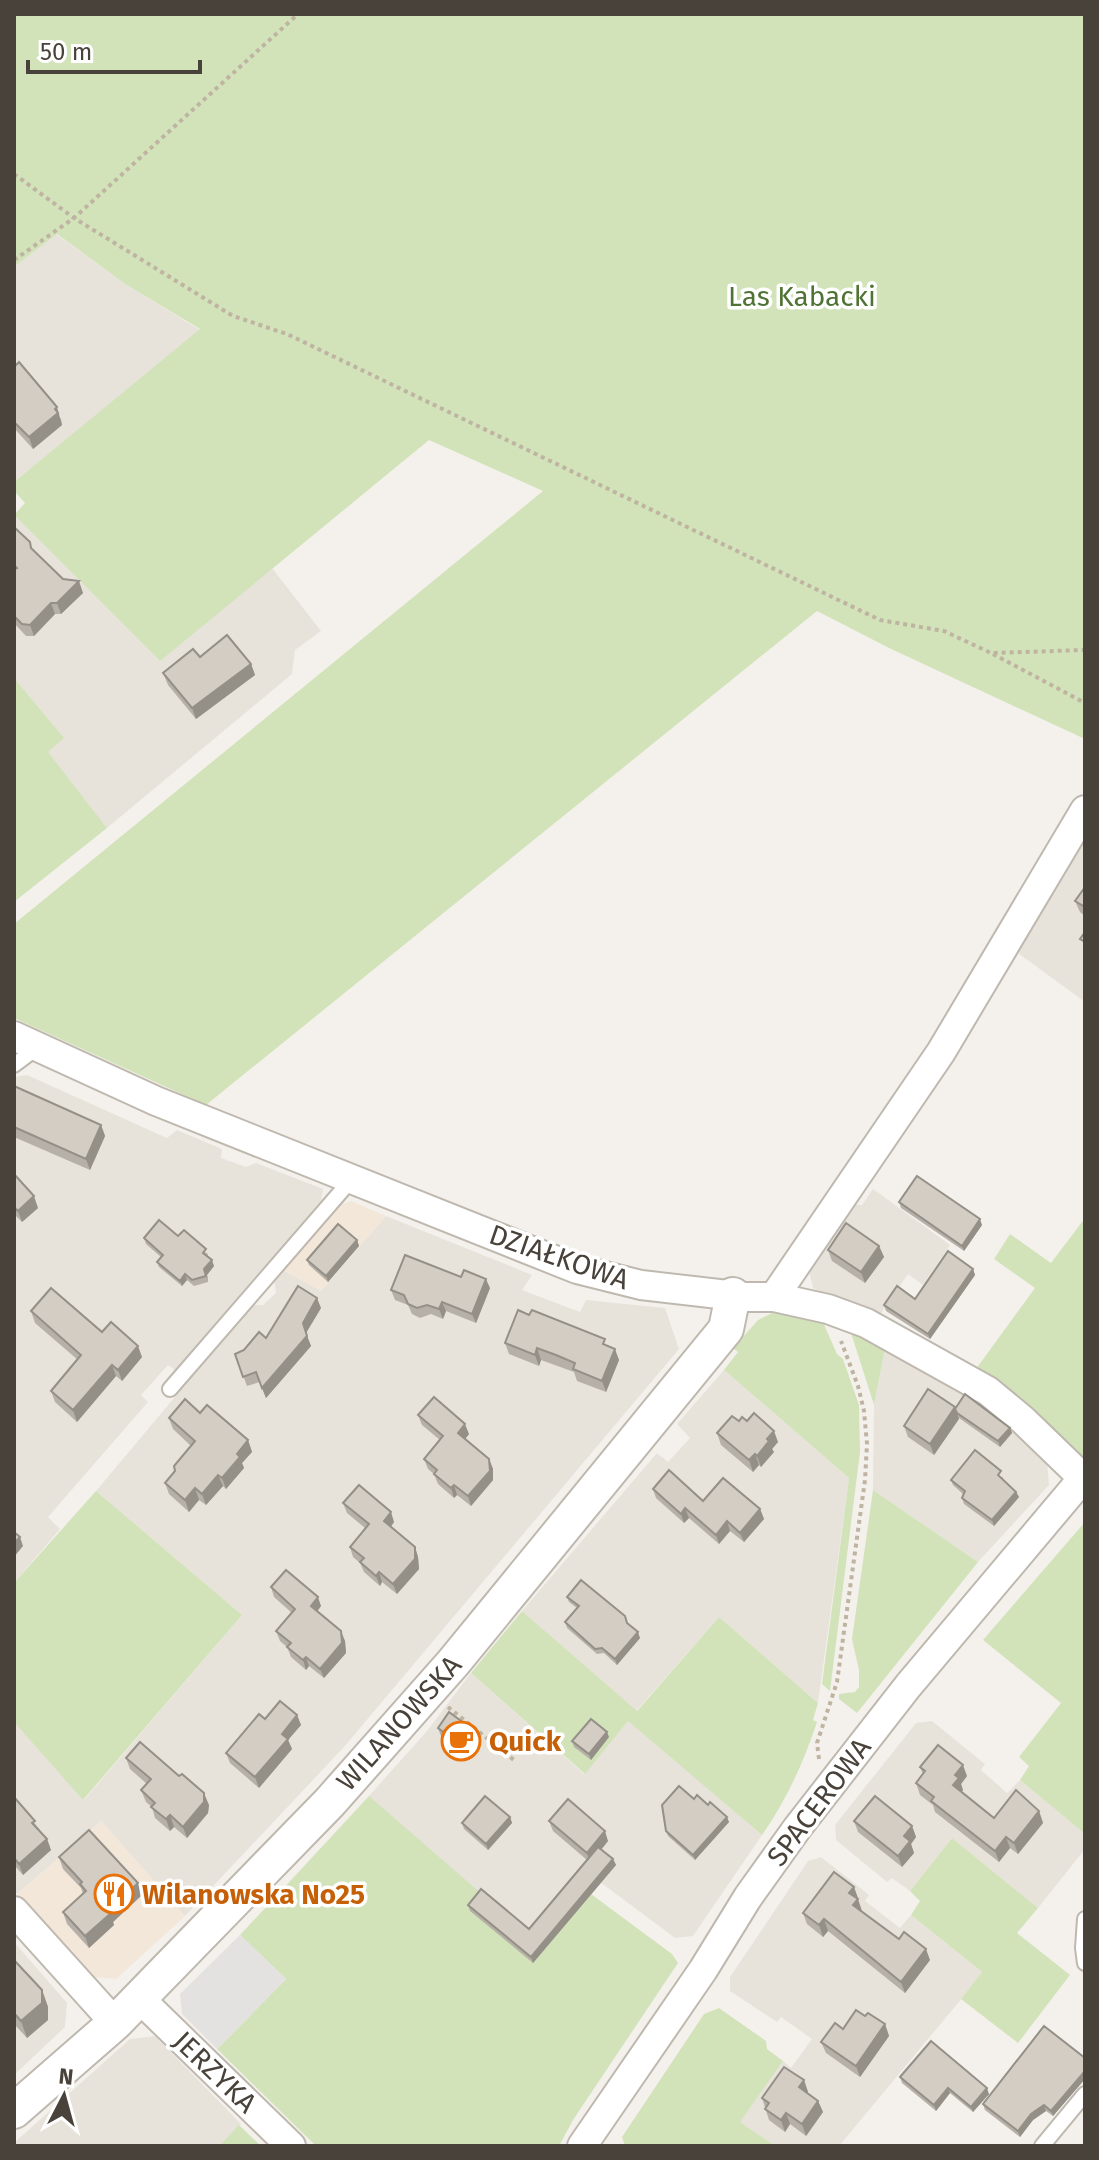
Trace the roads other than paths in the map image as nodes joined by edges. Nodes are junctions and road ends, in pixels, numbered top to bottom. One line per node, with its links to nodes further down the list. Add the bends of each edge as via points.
1 (1085, 810): 6 (street, via 941,1052)
2 (26, 1042): 3 (lane); 4 (street, DZIAŁKOWA)
3 (14, 1065)
4 (351, 1180): 5 (street, DZIAŁKOWA, via 577,1269 641,1285); 7 (lane)
5 (733, 1295): 6 (street, DZIAŁKOWA); 12 (street, WILANOWSKA, via 726,1329 453,1663 330,1802)
6 (774, 1297): 8 (street, DZIAŁKOWA, via 866,1323 988,1391)
7 (170, 1389)
8 (1084, 1479): 17 (street, SPACEROWA, via 908,1686 798,1827)
9 (14, 1911): 13 (street)
10 (1085, 1919): 11 (lane)
11 (1085, 1963)
12 (139, 1998): 13 (street, WILANOWSKA); 16 (street, JERZYKA)
13 (115, 2023): 15 (street, WILANOWSKA)
14 (1085, 2094): 18 (lane)
15 (14, 2111)
16 (291, 2146)
17 (582, 2146)
18 (1042, 2146)

